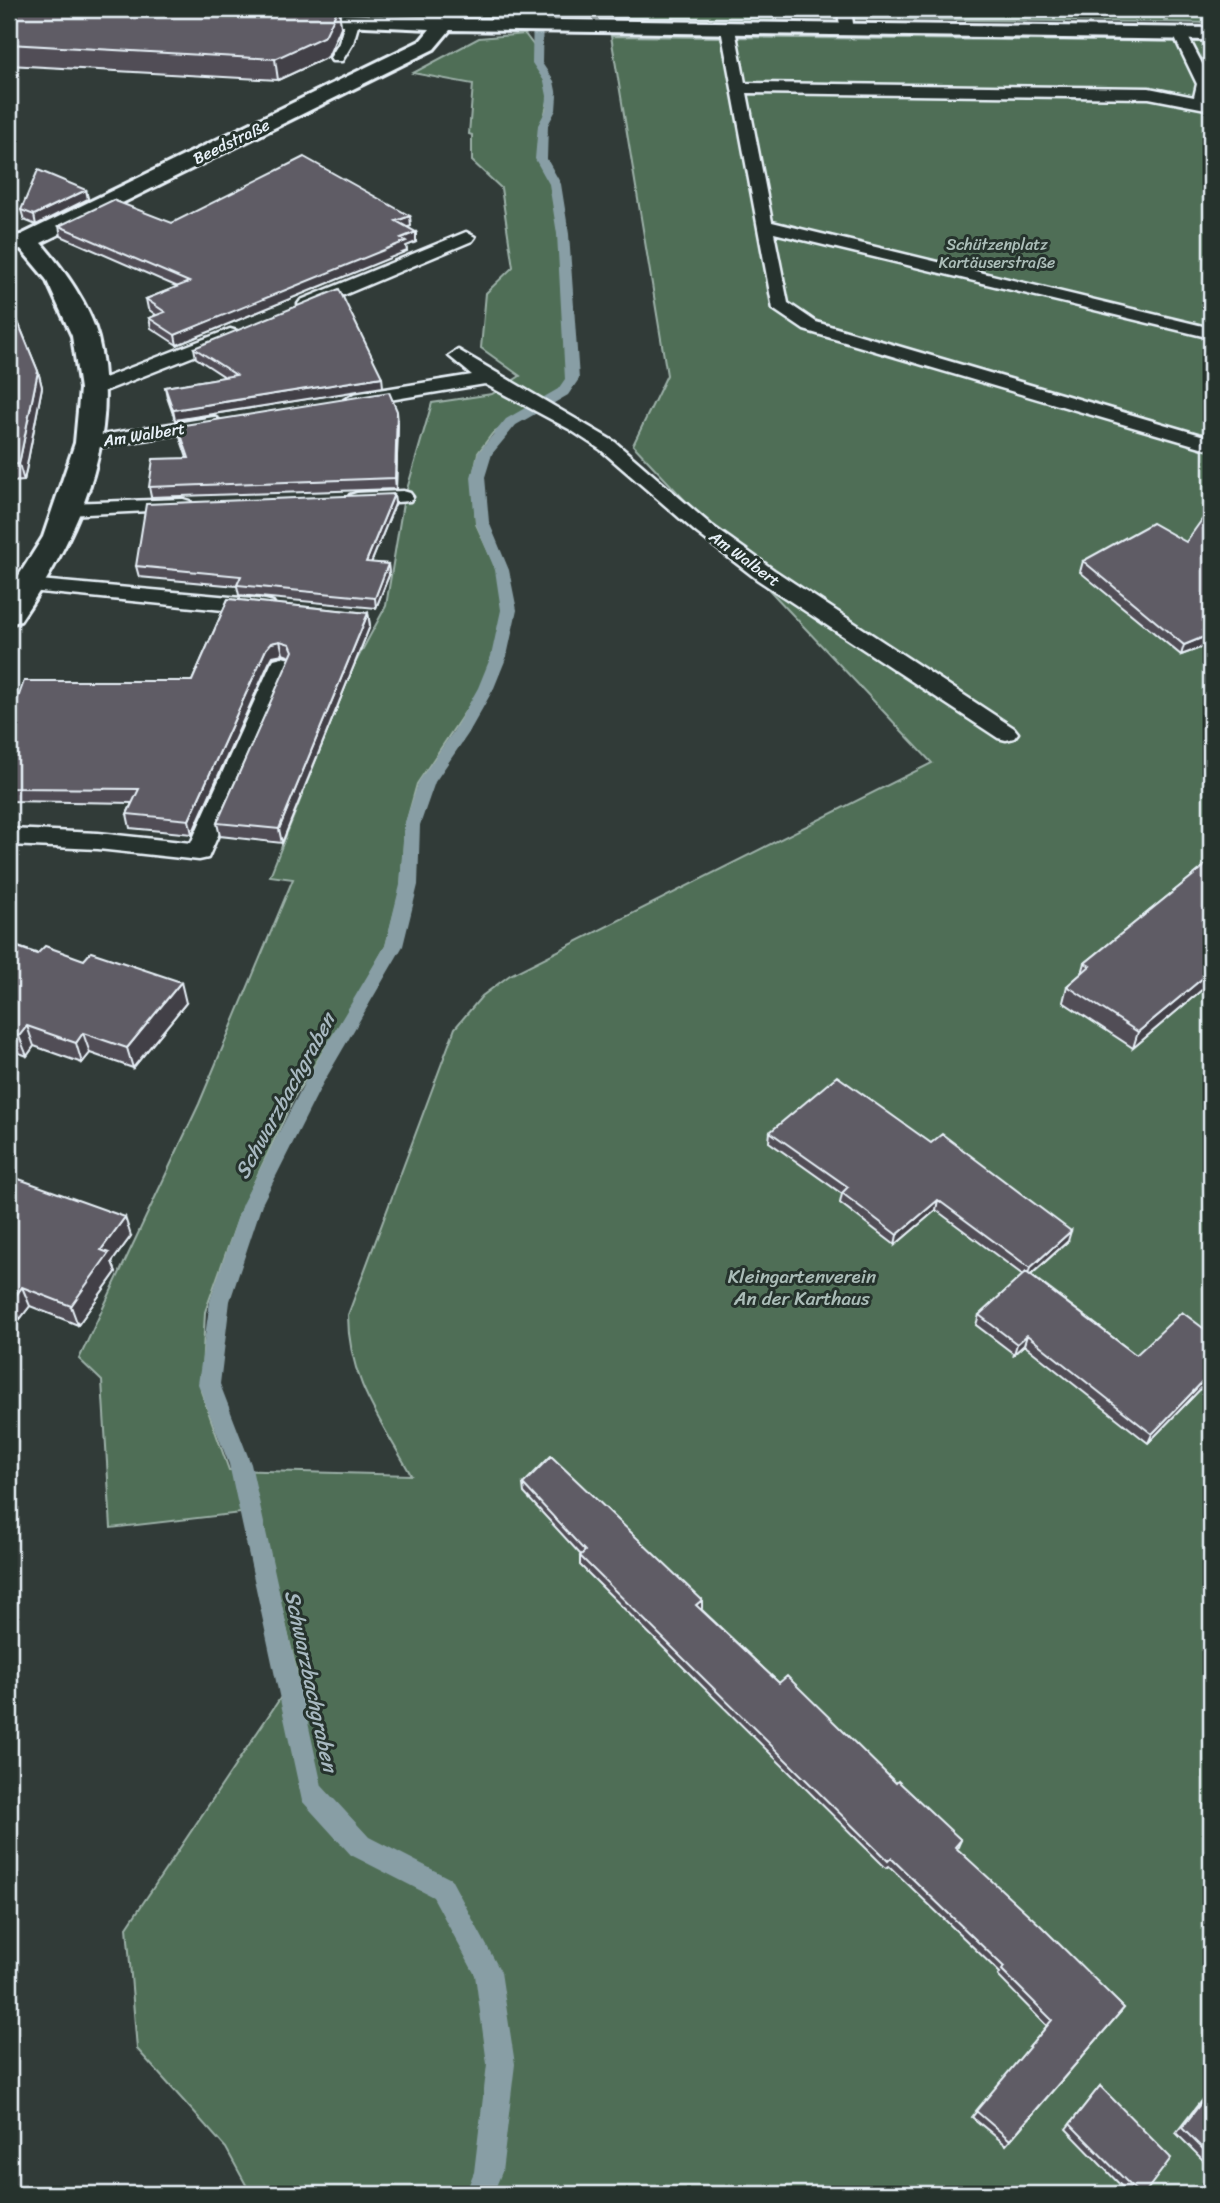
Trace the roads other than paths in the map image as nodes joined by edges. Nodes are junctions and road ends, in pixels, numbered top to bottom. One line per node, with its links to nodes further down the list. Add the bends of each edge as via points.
1 (844, 9): 6 (lane)
2 (272, 18): 3 (street)
3 (353, 19): 4 (street); 9 (lane)
4 (445, 24): 5 (street); 14 (street, Beedstraße, via 427,45)
5 (727, 29): 6 (street); 10 (lane)
6 (847, 31): 7 (street)
7 (1180, 34): 8 (street); 11 (lane, via 1205,84)
8 (1211, 34)
9 (337, 58)
10 (738, 88): 11 (lane, via 1149,93); 12 (lane)
11 (1206, 103)
12 (764, 225): 17 (lane); 24 (lane, via 779,305 810,326)
13 (466, 237): 15 (lane)
14 (18, 243): 20 (street, Am Walbert, via 57,277 85,336)
15 (293, 310)
16 (243, 330): 20 (lane)
17 (1211, 333)
18 (458, 356): 19 (lane, Am Walbert)
19 (488, 379): 21 (lane); 33 (lane, Am Walbert, via 608,446 704,529 766,575)
20 (93, 389): 23 (street, Am Walbert)
21 (337, 403)
22 (227, 421): 23 (lane, Am Walbert)
23 (89, 443): 28 (street, Am Walbert)
24 (1211, 444)
25 (403, 497): 26 (lane)
26 (336, 500)
27 (201, 504): 28 (lane)
28 (67, 509): 29 (street, Am Walbert, via 57,537)
29 (28, 585): 30 (lane); 31 (street, Am Walbert)
30 (290, 610)
31 (9, 615)
32 (282, 664): 34 (lane, via 199,852)
33 (1006, 733)
34 (9, 837)

